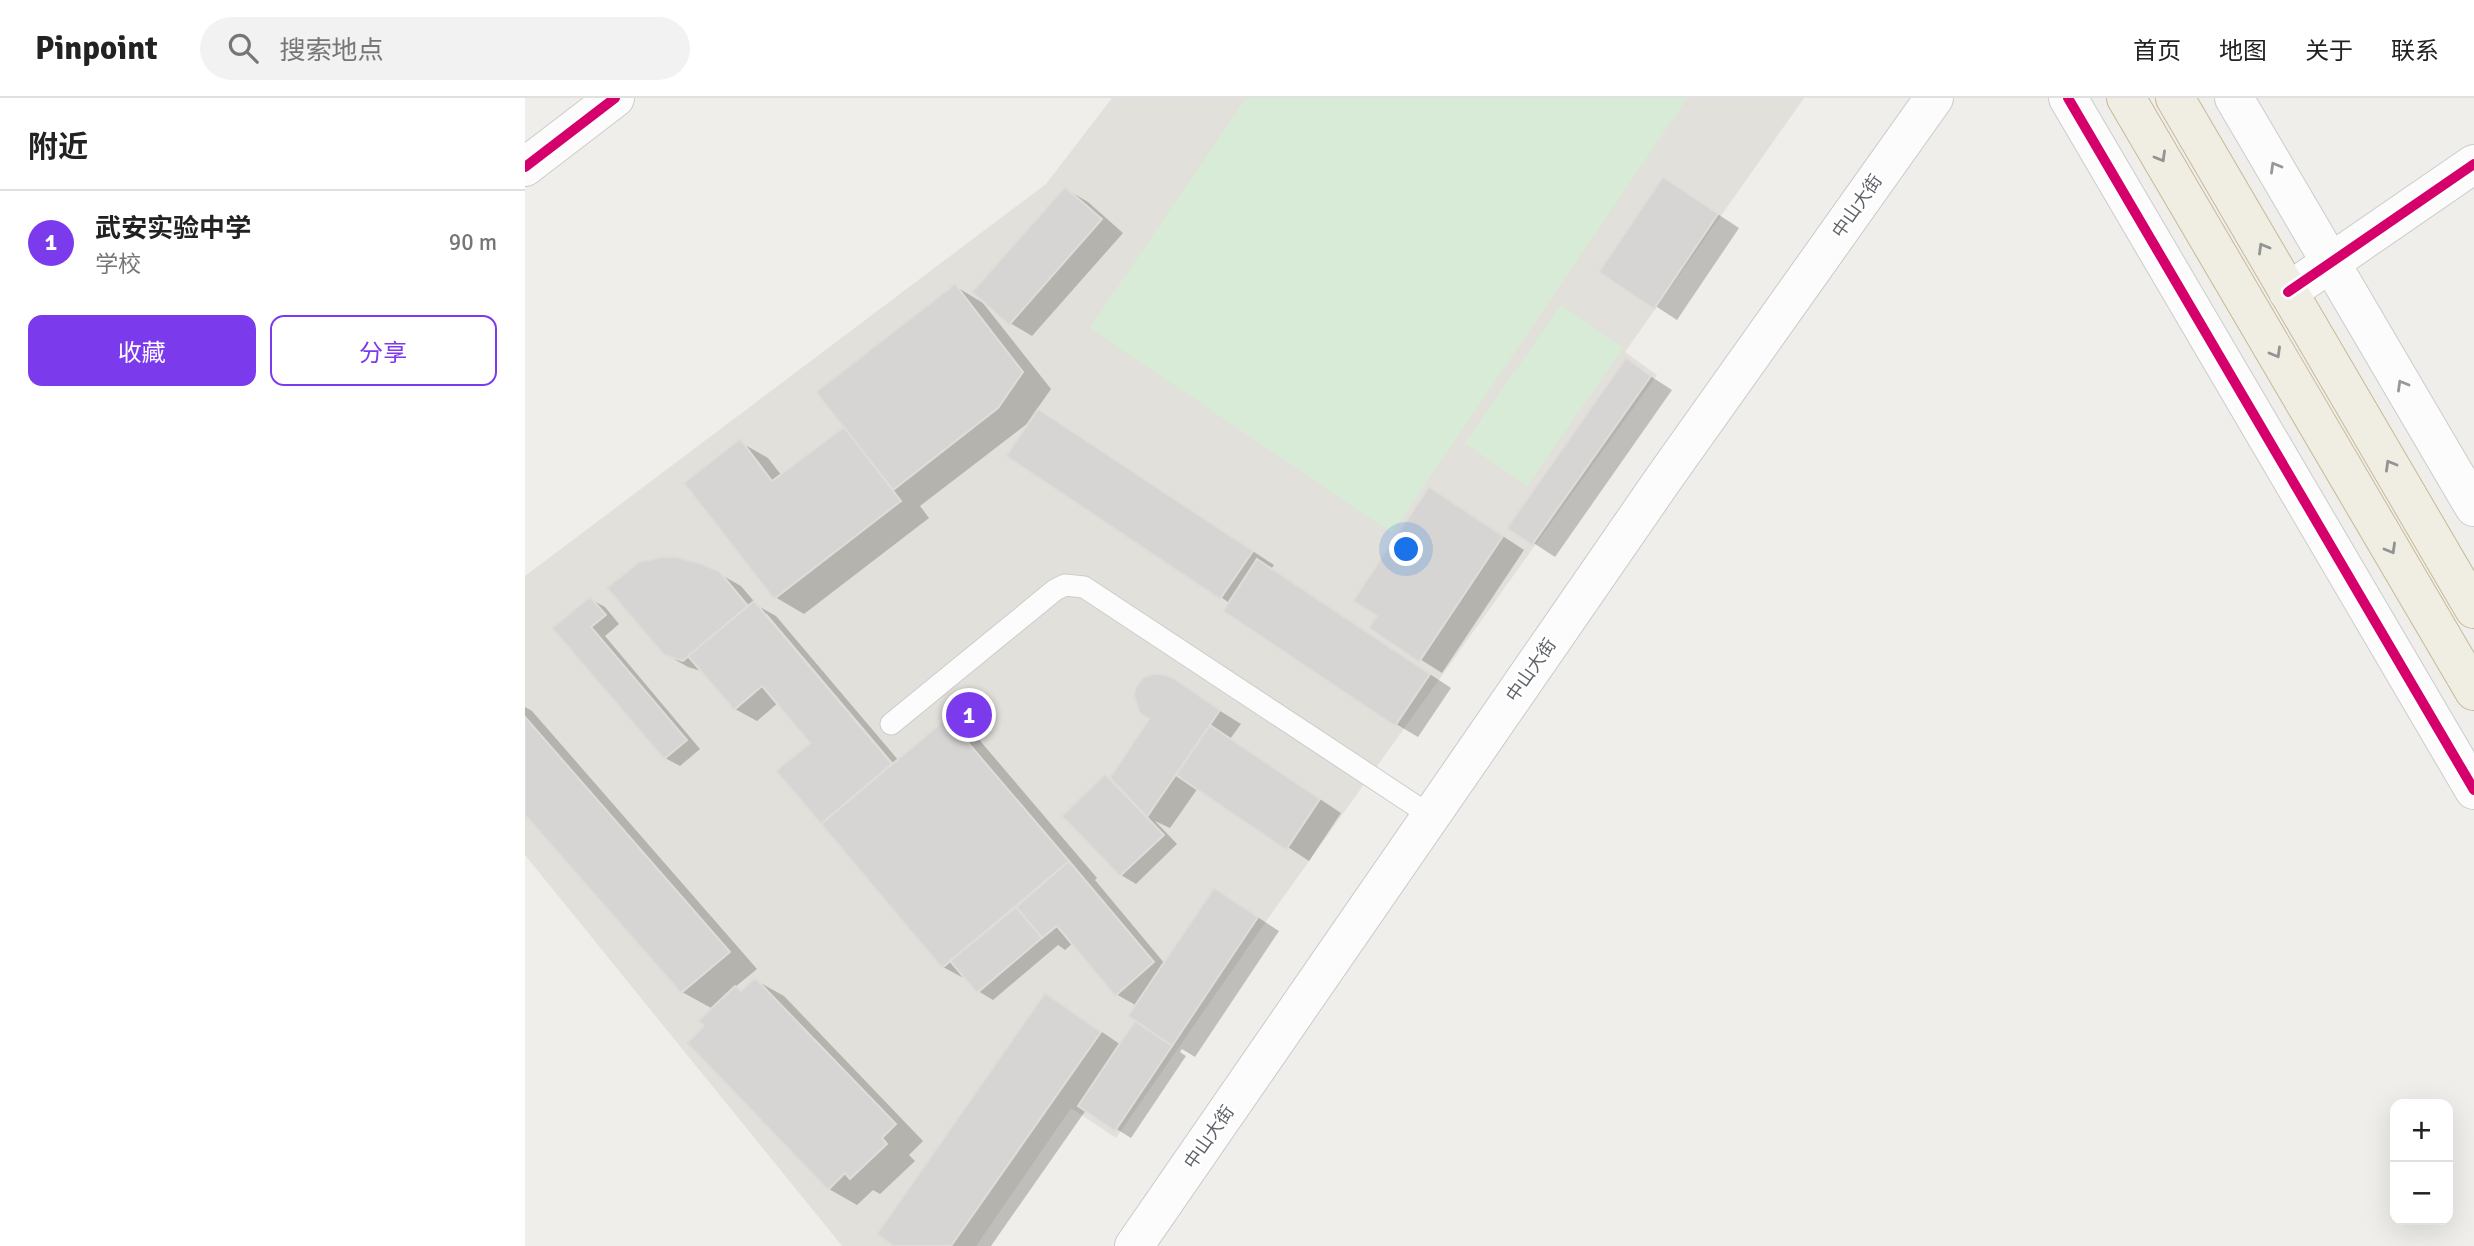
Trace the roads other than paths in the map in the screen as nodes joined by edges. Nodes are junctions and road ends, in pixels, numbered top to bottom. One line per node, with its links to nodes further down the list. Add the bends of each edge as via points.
1 (615, 98): 8 (street)
2 (1934, 98): 16 (street, 中山大街)
3 (2068, 98): 15 (street)
4 (2126, 98): 13 (highway, one-way to 13)
5 (2175, 98): 10 (highway, one-way to 5)
6 (2234, 98): 9 (street, one-way to 6)
7 (2474, 164): 9 (street)
8 (525, 167)
9 (2331, 262): 10 (street); 11 (street, one-way to 9)
10 (2288, 292): 12 (highway, one-way to 10)
11 (2474, 507)
12 (2474, 609)
13 (2474, 691)
14 (891, 724): 16 (lane, via 1055,590 1065,585 1084,587)
15 (2474, 790)
16 (1431, 816): 17 (street, 中山大街)
17 (1134, 1246)

